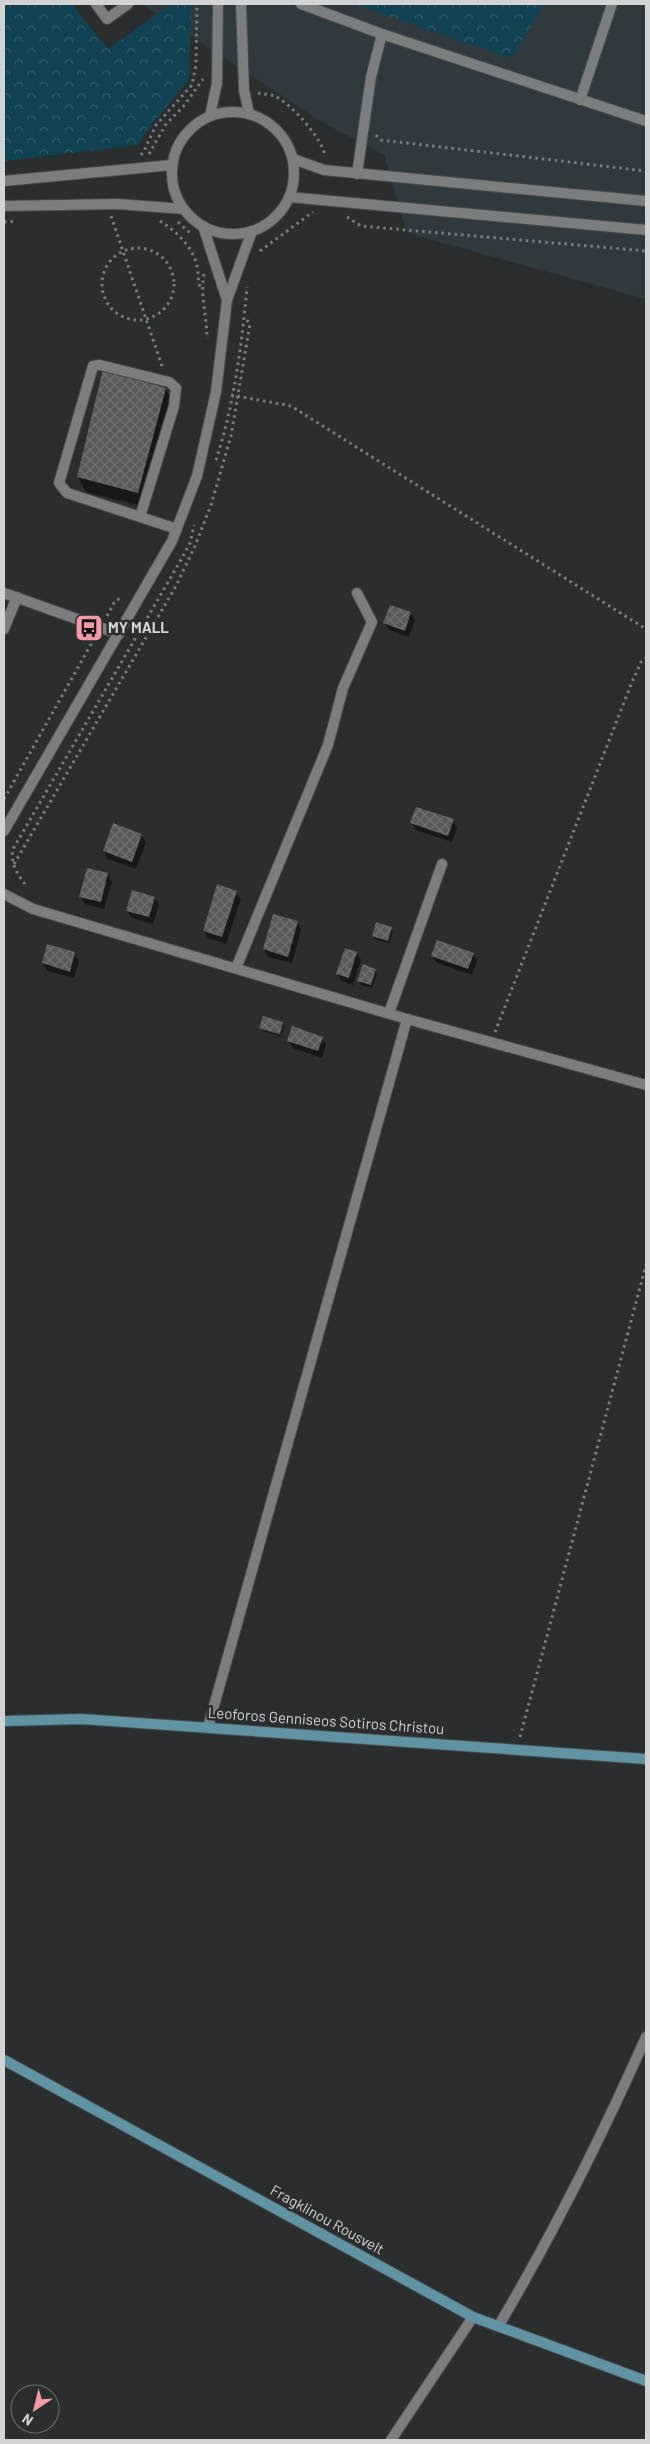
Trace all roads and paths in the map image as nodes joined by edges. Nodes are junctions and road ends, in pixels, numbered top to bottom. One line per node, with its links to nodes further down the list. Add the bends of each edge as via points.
1 (96, 4): 2 (street, via 107,19)
2 (128, 4)
3 (197, 4): 16 (path, via 196,65 192,85 156,125 144,152)
4 (218, 4): 13 (street, via 217,83)
5 (241, 4): 9 (street)
6 (301, 4): 8 (street)
7 (612, 4): 11 (street)
8 (382, 34): 11 (street); 22 (street, via 371,77)
9 (244, 90): 12 (street); 20 (path, via 275,96 298,114 325,149)
10 (195, 92): 18 (path, via 166,124 150,153)
11 (580, 100): 14 (street)
12 (249, 114): 13 (street, via 236,111); 17 (street, via 261,118 277,131)
13 (210, 116): 19 (street, via 189,129)
14 (646, 121)
15 (376, 135): 21 (path, via 381,140 419,146)
16 (132, 158)
17 (292, 159): 20 (street); 24 (street, via 294,172)
18 (140, 160)
19 (172, 165): 23 (street); 27 (street, via 173,187)
20 (324, 170): 22 (street)
21 (646, 172)
22 (357, 174): 25 (street)
23 (4, 181)
24 (289, 197): 34 (street); 35 (street, via 274,218)
25 (646, 201)
26 (4, 206): 27 (street, via 118,204)
27 (184, 209): 33 (street)
28 (317, 209): 39 (path)
29 (111, 215): 38 (path)
30 (345, 216): 37 (path, via 361,226)
31 (155, 218): 42 (path, via 182,238 197,265)
32 (176, 220): 36 (path)
33 (203, 226): 35 (street, via 227,233); 43 (street)
34 (646, 230)
35 (252, 231): 43 (street)
36 (192, 235)
37 (646, 251)
38 (123, 252): 46 (path); 46 (path, via 112,258 105,268 102,292 115,312 126,318); 46 (path, via 133,248 151,251 171,270 173,294 168,304 160,313)
39 (254, 257)
40 (203, 267): 42 (path)
41 (248, 281): 45 (path)
42 (202, 289): 44 (path)
43 (227, 300): 50 (street, via 216,392 197,476)
44 (202, 301)
45 (245, 318)
46 (146, 319): 47 (path)
47 (163, 371)
48 (231, 395): 56 (path, via 291,406)
49 (140, 516): 49 (street, via 67,493 59,482 93,366 169,382 176,388 174,406); 50 (street)
50 (177, 529): 57 (street)
51 (4, 593): 53 (street)
52 (357, 593): 65 (street, via 372,622 343,688 328,746)
53 (17, 597): 54 (street); 55 (street)
54 (100, 627): 57 (street); 59 (path)
55 (4, 629)
56 (646, 629)
57 (119, 634): 60 (street)
58 (646, 658): 68 (path, via 632,682)
59 (4, 799)
60 (4, 831)
61 (14, 864): 63 (path)
62 (442, 864): 66 (street)
63 (25, 884)
64 (4, 894): 65 (street, via 33,909)
65 (236, 968): 66 (street)
66 (389, 1014): 67 (street)
67 (407, 1019): 68 (street); 72 (street)
68 (491, 1041): 69 (street)
69 (646, 1085)
70 (646, 1264): 73 (path)
71 (4, 1721): 72 (main road, Leoforos Genniseos Sotiros Christou, via 82,1719)
72 (208, 1727): 73 (main road, Leoforos Genniseos Sotiros Christou)
73 (517, 1750): 74 (main road, Leoforos Genniseos Sotiros Christou)
74 (646, 1759)
75 (646, 2037): 78 (street, via 560,2216)
76 (4, 2060): 77 (main road, Fragklinou Rousvelt)
77 (473, 2317): 78 (main road, Fragklinou Rousvelt); 80 (street)
78 (499, 2325): 79 (main road, Fragklinou Rousvelt)
79 (646, 2382)
80 (391, 2440)

